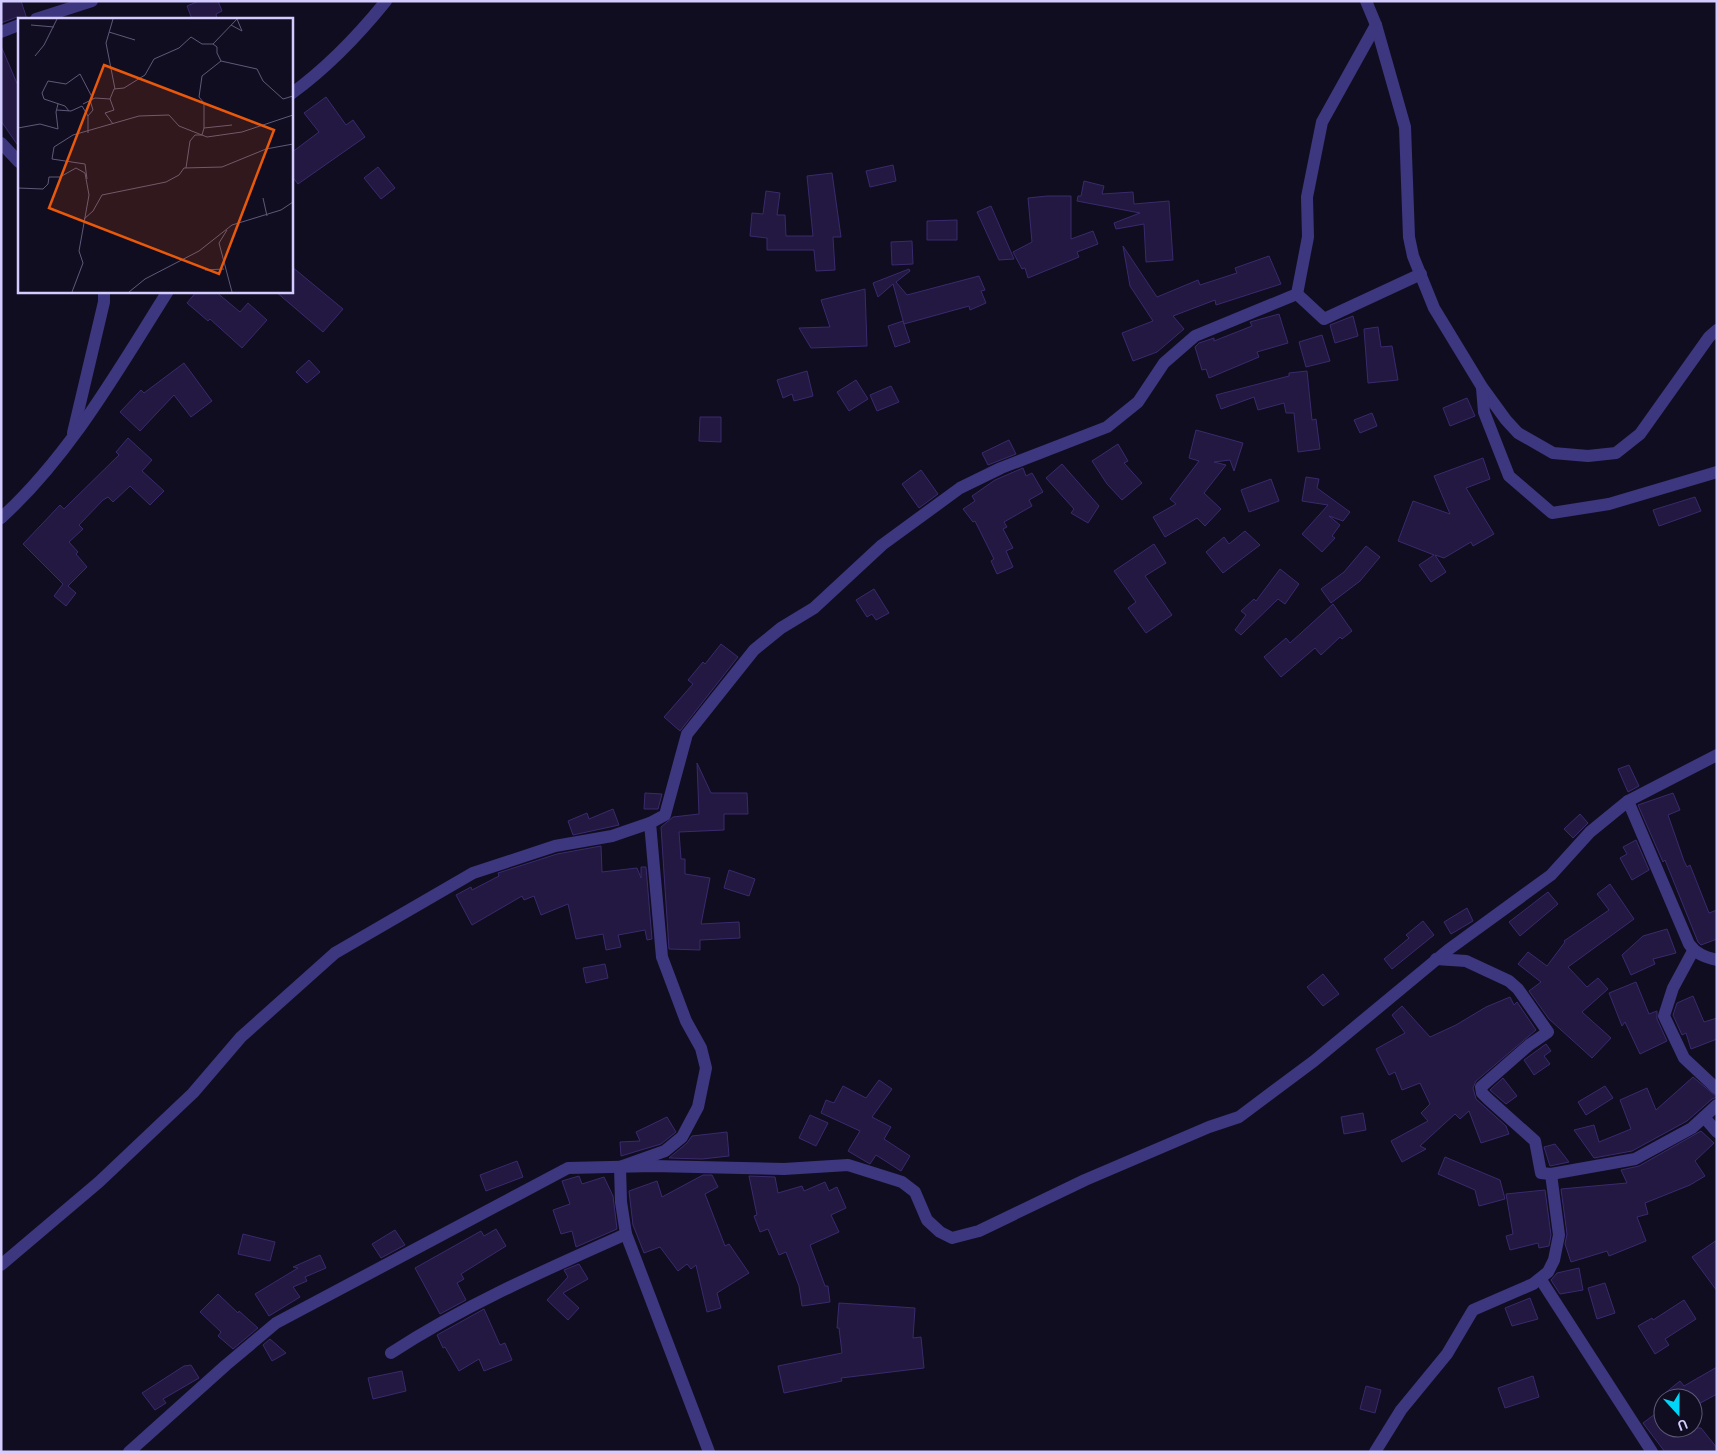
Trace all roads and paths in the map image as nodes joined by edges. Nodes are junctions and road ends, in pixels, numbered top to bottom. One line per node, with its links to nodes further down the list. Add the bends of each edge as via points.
1 (92, 1): 4 (street)
2 (386, 1): 8 (street, via 358,36 322,72)
3 (1366, 1): 6 (street)
4 (39, 18)
5 (18, 25): 7 (street)
6 (1376, 25): 11 (street, via 1404,126 1408,237); 14 (street, via 1322,122 1307,197 1308,237)
7 (1, 32)
8 (292, 93)
9 (1, 143): 10 (street)
10 (18, 161)
11 (1421, 274): 14 (street, via 1324,319); 16 (street, via 1434,308)
12 (104, 292): 17 (street, via 72,434)
13 (167, 292): 17 (street, via 99,401)
14 (1297, 294): 22 (street, via 1195,336 1164,363 1138,402 1107,427 1001,468 960,488 882,545 814,608 781,628 754,650 687,734 665,815)
15 (1717, 330): 16 (street, via 1640,434 1616,453 1588,456 1553,453 1518,432)
16 (1482, 387): 18 (street, via 1484,412 1509,476 1552,513 1609,504)
17 (65, 448): 19 (street, via 48,472)
18 (1717, 472)
19 (1, 518)
20 (1717, 755): 21 (street)
21 (1628, 801): 23 (street); 24 (street, via 1590,832 1551,875)
22 (650, 823): 30 (street, via 662,958 686,1021 701,1048 706,1068 698,1107 682,1137 665,1151); 33 (street, via 612,836 555,846 473,873 335,953 241,1037 193,1093 99,1182)
23 (1694, 951): 25 (street); 26 (street, via 1673,988 1664,1016 1684,1058)
24 (1436, 959): 30 (street, via 1314,1061 1239,1117 1094,1176 966,1235 952,1238 940,1232 927,1220 915,1192 902,1182 848,1165 784,1170); 31 (street, via 1466,961 1508,981 1518,989 1548,1032 1481,1087 1488,1099 1535,1141 1541,1173)
25 (1717, 960)
26 (1717, 1088)
27 (1717, 1105): 28 (street)
28 (1704, 1117): 29 (street); 31 (street, via 1692,1128 1635,1159)
29 (1717, 1132)
30 (620, 1167): 32 (street); 36 (street, via 568,1168 276,1324)
31 (1551, 1174): 34 (street, via 1559,1235 1554,1260)
32 (626, 1234): 35 (street, via 454,1314); 37 (street)
33 (1, 1266)
34 (1541, 1280): 38 (street, via 1472,1310 1447,1354 1401,1410); 39 (street)
35 (391, 1353)
36 (129, 1452)
37 (708, 1452)
38 (1375, 1452)
39 (1652, 1452)

